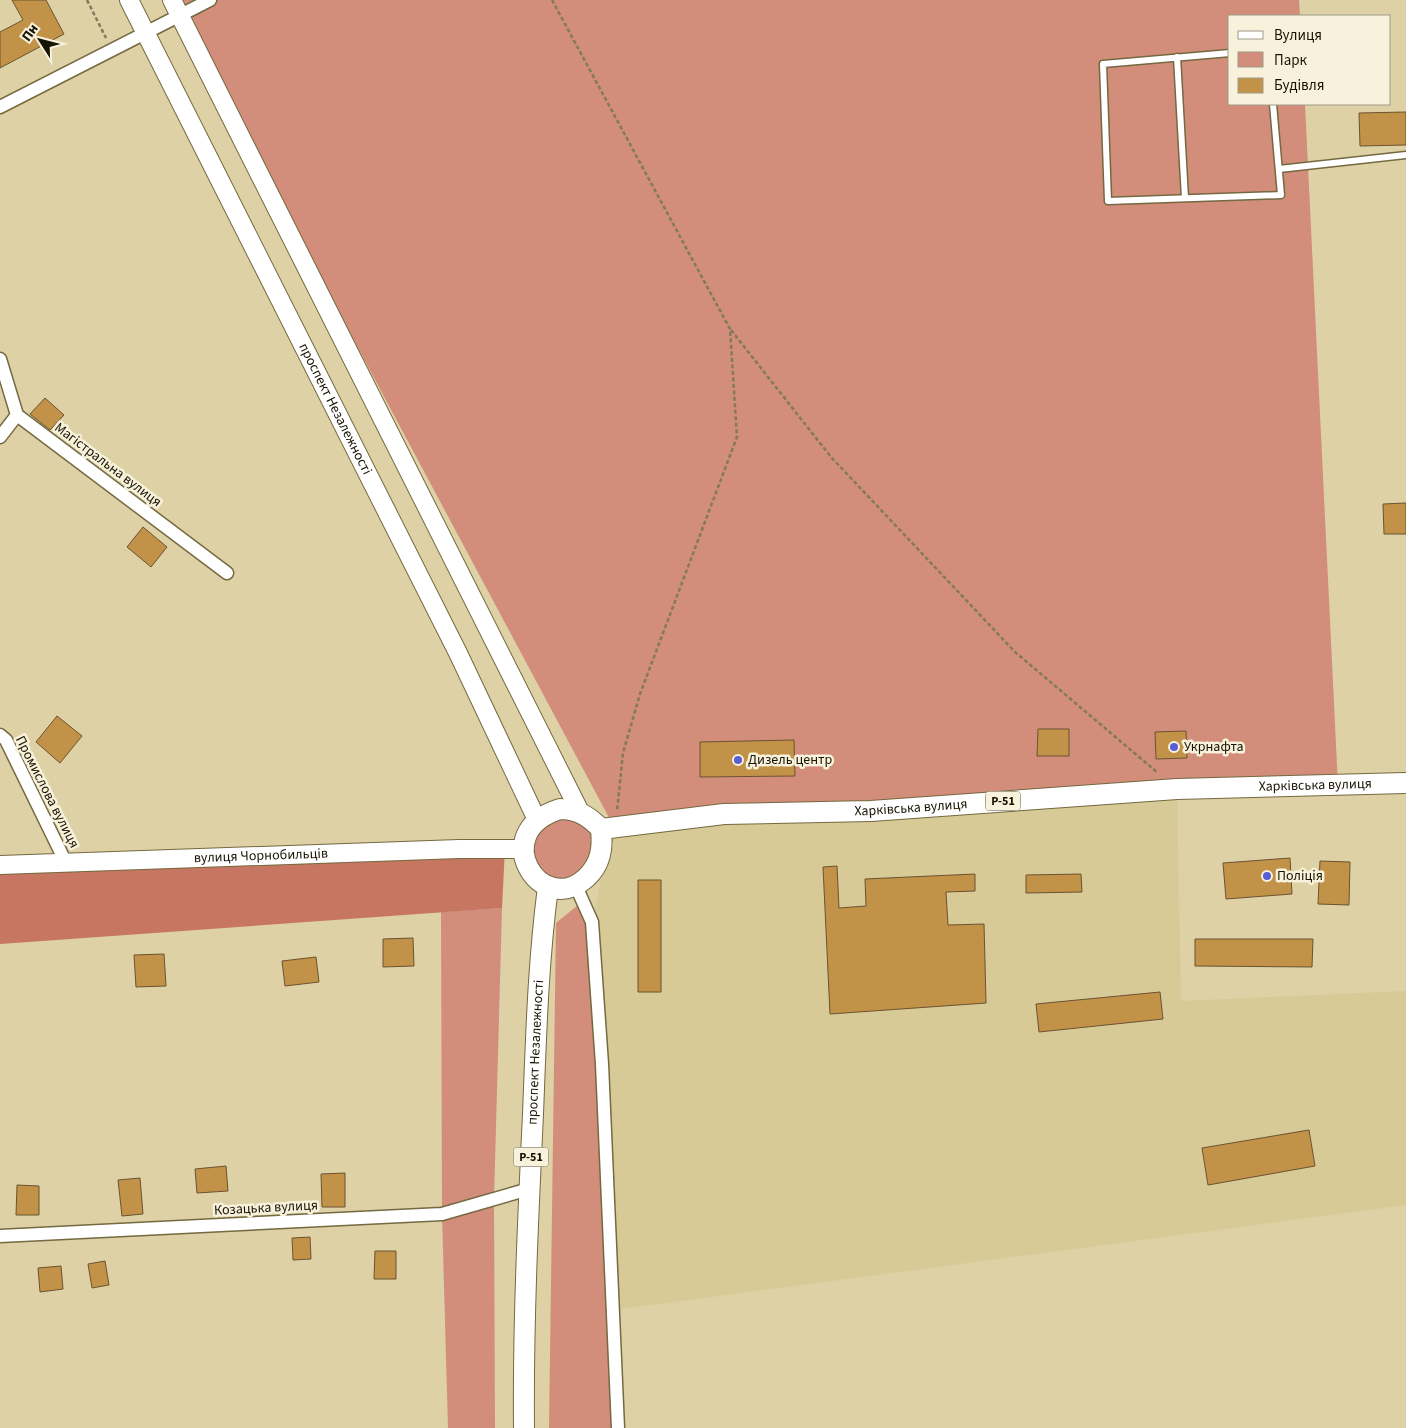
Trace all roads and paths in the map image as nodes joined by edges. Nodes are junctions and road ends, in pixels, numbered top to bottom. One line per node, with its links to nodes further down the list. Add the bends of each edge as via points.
1 (86, 0): 8 (path)
2 (129, 0): 7 (street, проспект Незалежності)
3 (172, 0): 6 (street)
4 (210, 0): 6 (street)
5 (552, 0): 16 (path)
6 (180, 16): 7 (street); 24 (street)
7 (146, 34): 8 (street); 25 (street, проспект Незалежності, via 453,644)
8 (112, 50): 12 (street)
9 (1228, 52): 10 (lane)
10 (1177, 57): 15 (lane); 15 (lane, via 1103,64 1108,201)
11 (1273, 105): 14 (lane)
12 (0, 107)
13 (1406, 155): 14 (lane)
14 (1279, 169): 15 (lane, via 1281,195)
15 (1185, 198)
16 (730, 329): 23 (path, via 831,457 1016,652); 26 (path, via 738,437 640,694 622,753)
17 (0, 359): 18 (street)
18 (17, 415): 19 (street); 20 (street, Магістральна вулиця)
19 (0, 437)
20 (227, 574)
21 (0, 735): 28 (street, Промислова вулиця, via 6,740)
22 (1406, 784): 23 (main road, Харківська вулиця / Р-51)
23 (1177, 789): 26 (main road, Харківська вулиця / Р-51, via 871,811 724,814)
24 (580, 812): 25 (main road, via 560,809); 26 (main road)
25 (537, 820): 27 (main road, via 526,834)
26 (608, 827): 30 (main road, via 594,870)
27 (524, 849): 28 (street, вулиця Чорнобильців); 31 (main road, via 528,868)
28 (66, 863): 29 (street, вулиця Чорнобильців)
29 (0, 866)
30 (575, 884): 31 (main road, via 567,888); 35 (street, via 593,931)
31 (548, 888): 32 (main road, проспект Незалежності / Р-51, via 541,944)
32 (529, 1189): 33 (street, Козацька вулиця, via 442,1214); 34 (main road, проспект Незалежності / Р-51, via 523,1341)
33 (0, 1236)
34 (524, 1428)
35 (618, 1428)

